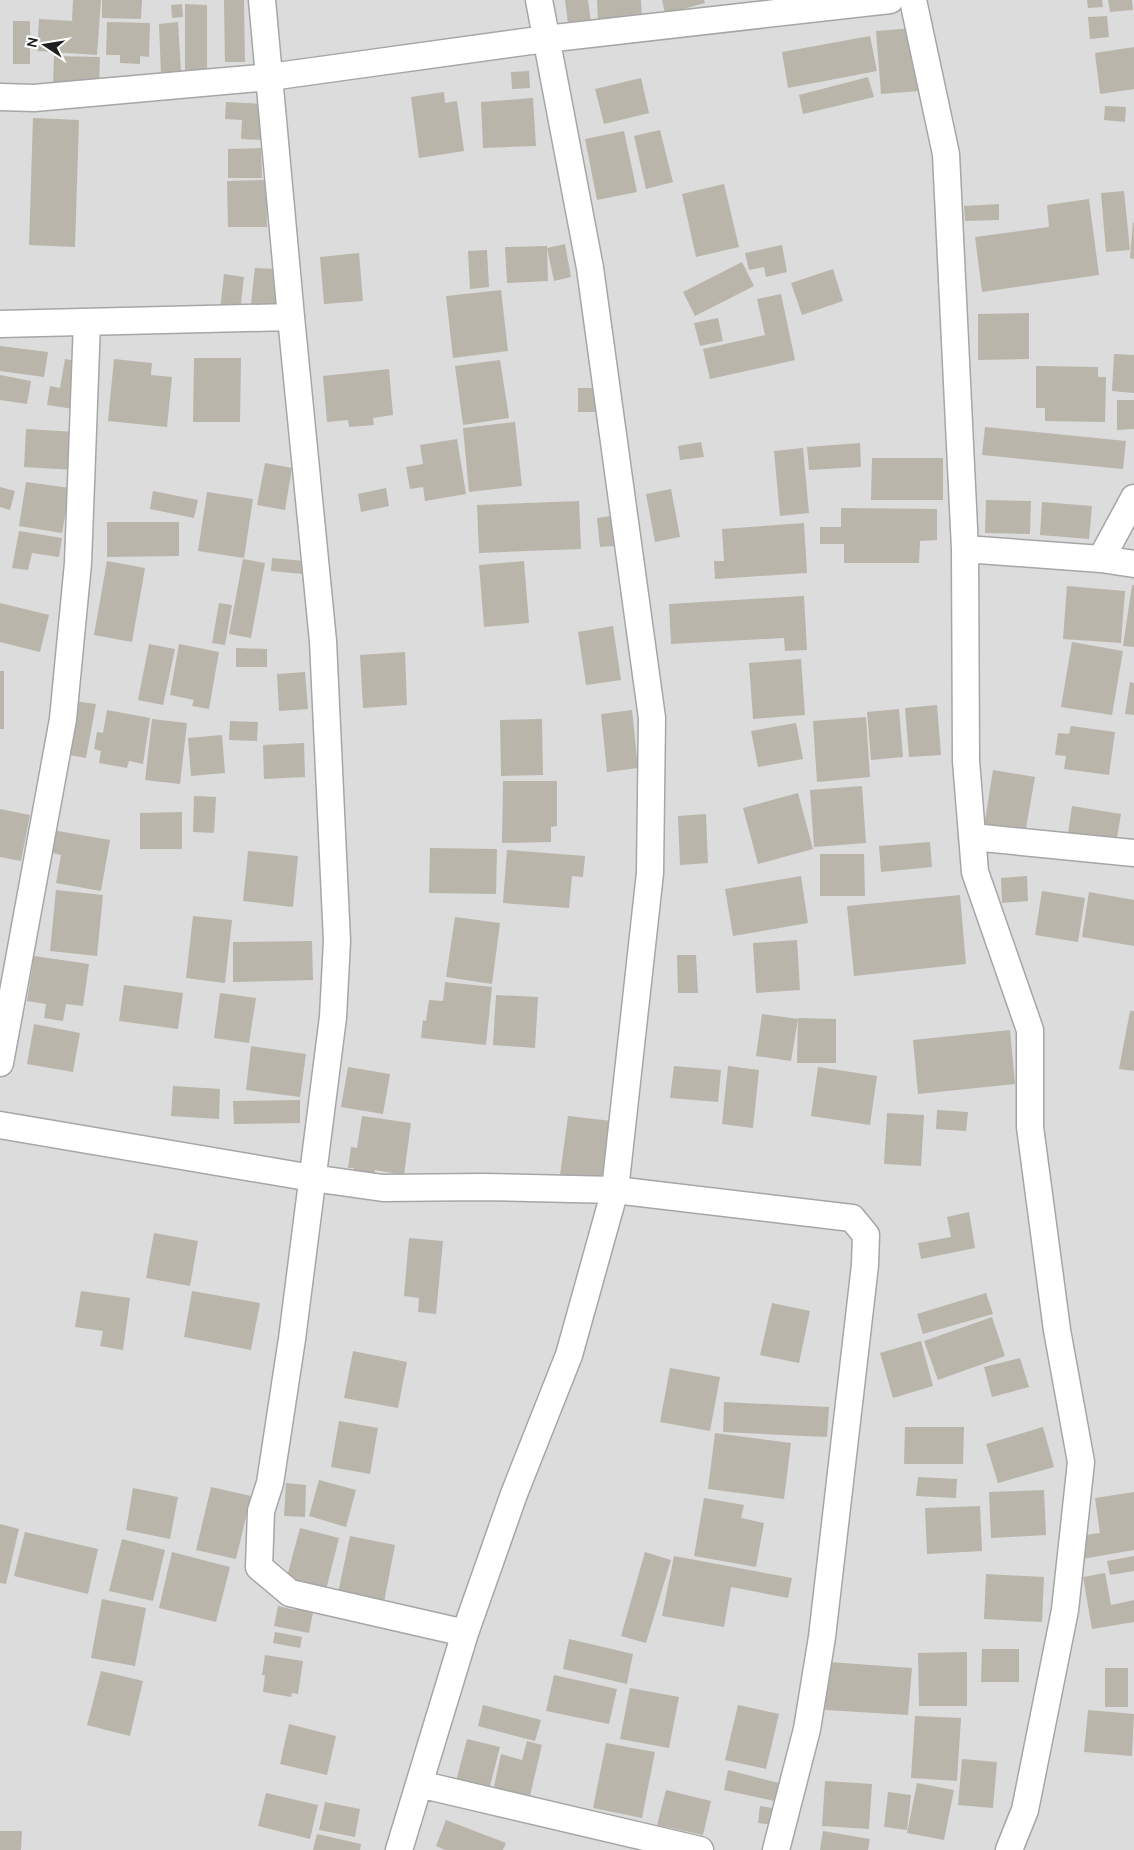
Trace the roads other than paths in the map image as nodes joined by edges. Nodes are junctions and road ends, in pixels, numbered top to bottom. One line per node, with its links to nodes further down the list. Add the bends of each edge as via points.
1 (262, 0): 6 (street)
2 (539, 0): 5 (street)
3 (890, 0): 5 (street)
4 (913, 0): 12 (street, via 946,154)
5 (546, 39): 6 (street); 20 (street, via 590,268 652,718 650,873)
6 (270, 77): 7 (street, via 34,98); 8 (street)
7 (0, 97)
8 (291, 317): 9 (street); 19 (street, via 323,641 337,941 333,1017)
9 (87, 322): 10 (street); 17 (street, via 78,562 63,719)
10 (0, 324)
11 (1134, 498): 13 (street)
12 (965, 549): 13 (street); 15 (street, via 966,760)
13 (1101, 559): 14 (street)
14 (1134, 564)
15 (972, 837): 16 (street); 26 (street, via 975,872 1030,1030 1030,1127 1057,1330 1081,1462 1065,1610 1025,1810)
16 (1134, 853)
17 (0, 1063)
18 (0, 1125): 19 (street)
19 (312, 1178): 20 (street, via 383,1188); 21 (street, via 292,1339 271,1473 261,1511 259,1568 290,1593)
20 (615, 1190): 21 (street, via 569,1355 514,1494); 25 (street, via 852,1218 866,1235 822,1637 807,1730)
21 (465, 1633): 22 (street)
22 (419, 1784): 23 (street); 24 (street)
23 (399, 1850)
24 (700, 1850)
25 (776, 1850)
26 (1009, 1850)

